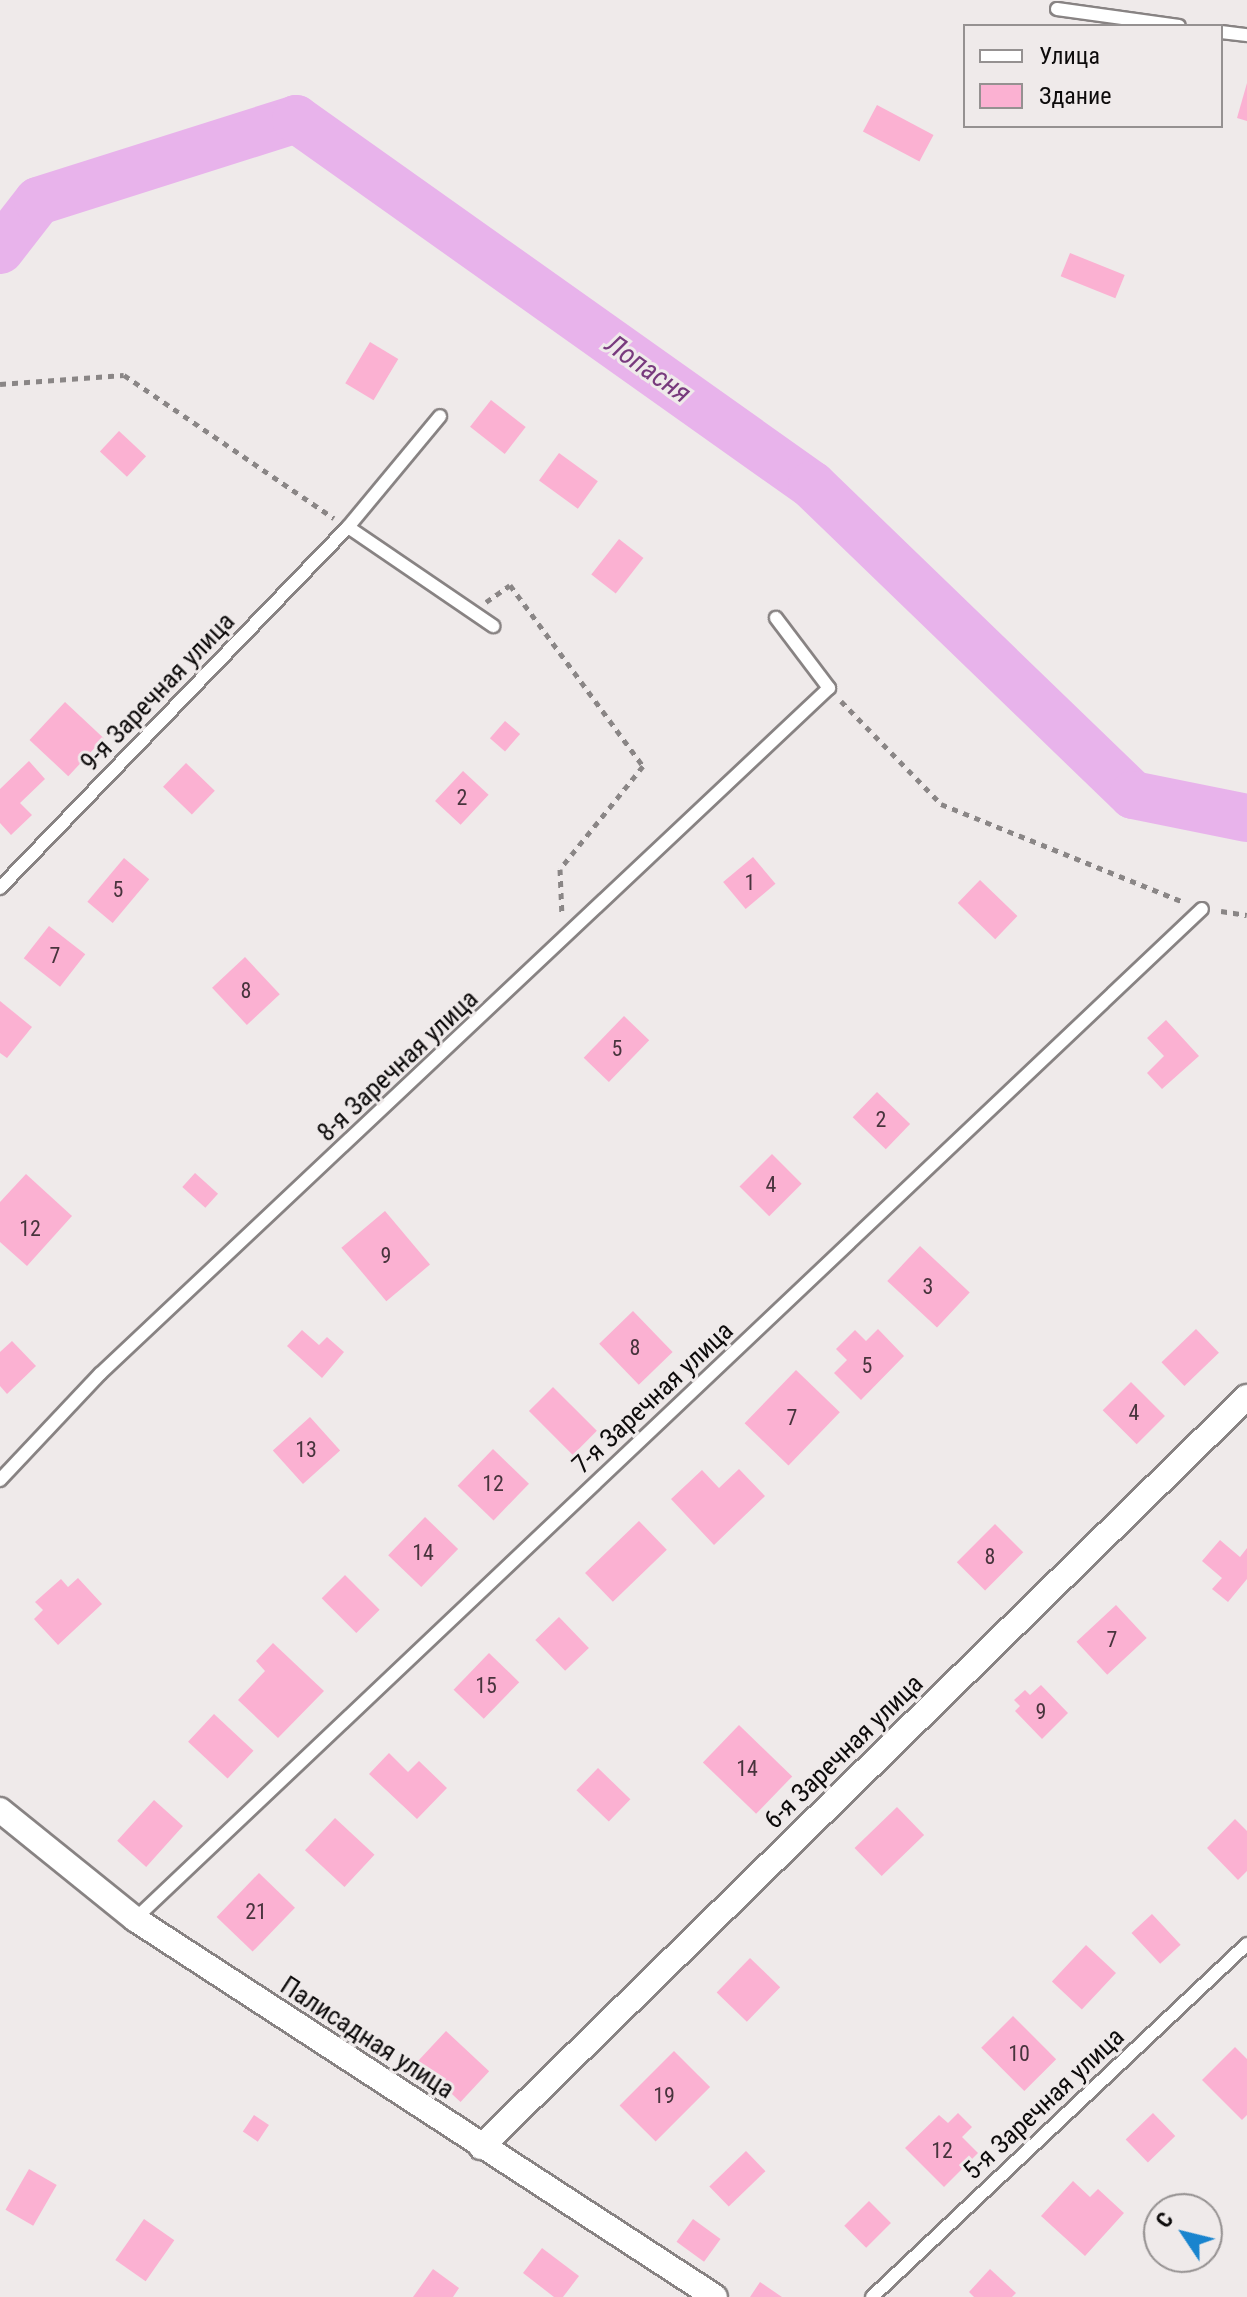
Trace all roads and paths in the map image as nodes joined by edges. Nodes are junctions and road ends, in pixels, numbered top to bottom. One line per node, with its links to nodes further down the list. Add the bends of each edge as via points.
1 (1057, 9): 2 (lane)
2 (1165, 24)
3 (1223, 32): 4 (lane)
4 (1247, 35)
5 (0, 384): 7 (path, via 124,375)
6 (440, 416): 7 (lane, 9-я Заречная улица)
7 (348, 527): 8 (lane); 12 (lane, 9-я Заречная улица)
8 (473, 612): 10 (lane); 15 (path, via 510,585 643,766 560,869)
9 (776, 618): 11 (lane)
10 (493, 626)
11 (829, 688): 13 (path, via 941,804); 15 (lane, 8-я Заречная улица)
12 (0, 888)
13 (1202, 909): 14 (path); 19 (lane, 7-я Заречная улица)
14 (1247, 915)
15 (563, 942): 17 (lane, 8-я Заречная улица, via 100,1374)
16 (1247, 1397): 21 (street, 6-я Заречная улица)
17 (0, 1480)
18 (0, 1810): 19 (street, Палисадная улица)
19 (135, 1919): 21 (street, Палисадная улица)
20 (1247, 1944): 23 (lane, 5-я Заречная улица)
21 (481, 2147): 22 (street, Палисадная улица)
22 (715, 2297)
23 (872, 2297)

